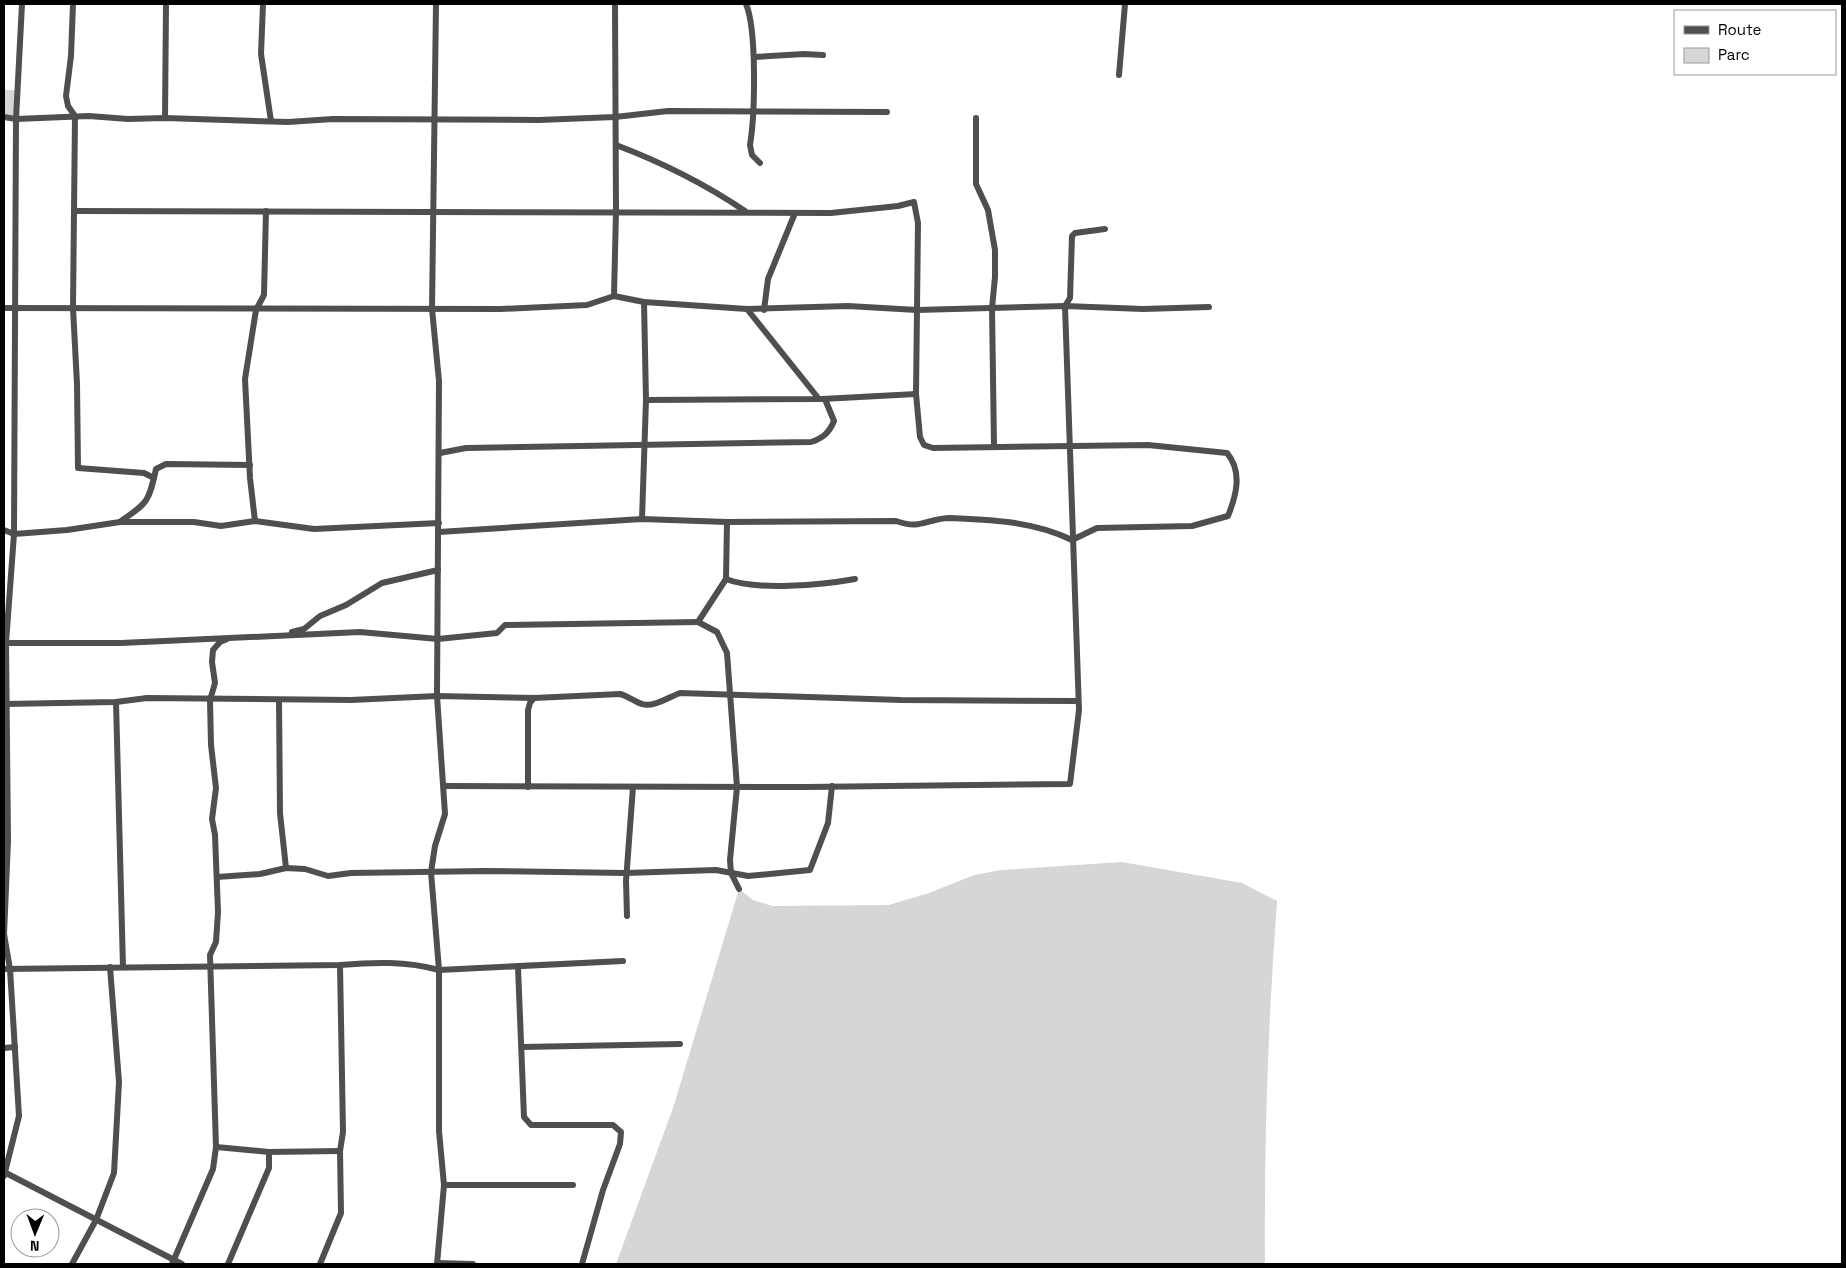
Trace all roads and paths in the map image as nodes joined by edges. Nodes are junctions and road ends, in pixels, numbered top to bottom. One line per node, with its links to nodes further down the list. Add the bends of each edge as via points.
1 (22, 4): 20 (street)
2 (73, 4): 14 (street, via 66,96)
3 (166, 4): 17 (street)
4 (263, 4): 21 (street, via 261,54)
5 (436, 4): 18 (street)
6 (615, 4): 16 (street)
7 (746, 4): 10 (street)
8 (1125, 4): 11 (street)
9 (823, 55): 10 (street)
10 (754, 56): 12 (street)
11 (1119, 75)
12 (752, 112): 13 (street); 16 (street, via 668,111); 23 (street, via 750,145 752,155)
13 (887, 112)
14 (75, 116): 17 (street); 20 (street); 24 (street)
15 (4, 117): 20 (street)
16 (616, 117): 18 (street, via 477,121); 22 (street)
17 (166, 118): 21 (street)
18 (435, 118): 21 (street); 27 (street)
19 (976, 118): 37 (street, via 976,184 988,210 994,250)
20 (16, 119): 38 (street)
21 (271, 121)
22 (616, 145): 26 (street); 28 (street, via 658,162 718,193)
23 (760, 163)
24 (75, 211): 25 (street); 36 (street)
25 (266, 211): 27 (street); 41 (street, via 264,295)
26 (616, 211): 27 (street); 28 (street); 31 (street)
27 (433, 212): 39 (street)
28 (746, 212): 29 (street)
29 (794, 212): 42 (street, via 768,279); 43 (street, via 831,213 914,202 918,223)
30 (1105, 230): 33 (street, via 1072,236 1070,298)
31 (614, 296): 32 (street); 39 (street, via 587,305 548,308)
32 (644, 302): 40 (street); 46 (street)
33 (1065, 306): 34 (street); 37 (street); 48 (street)
34 (1209, 307)
35 (4, 308): 38 (street)
36 (73, 308): 38 (street); 41 (street); 52 (street, via 78,468 144,473)
37 (992, 308): 43 (street); 49 (street)
38 (16, 309): 60 (street)
39 (432, 309): 41 (street); 50 (street, via 439,381)
40 (747, 309): 42 (street); 45 (street)
41 (256, 310): 51 (street, via 245,379)
42 (764, 310): 43 (street, via 848,306)
43 (917, 310): 44 (street)
44 (916, 394): 45 (street); 49 (street, via 920,437 924,445 933,448)
45 (822, 399): 46 (street); 47 (street, via 834,422 821,439 811,442)
46 (646, 400): 47 (street)
47 (644, 445): 50 (street, via 466,448); 53 (street)
48 (1068, 445): 49 (street); 61 (street, via 1073,490); 61 (street, via 1148,445 1227,453 1236,470 1236,495 1228,516 1192,526 1097,528)
49 (994, 446)
50 (440, 453): 57 (street)
51 (250, 465): 52 (street, via 166,464 156,469); 54 (street)
52 (154, 478): 55 (street, via 143,507)
53 (642, 519): 56 (street); 59 (street)
54 (255, 521): 55 (street, via 221,526 194,522); 57 (street, via 314,529)
55 (120, 522): 60 (street)
56 (727, 522): 61 (street, via 896,521 914,526 938,518 968,519 1029,524); 63 (street)
57 (439, 523): 59 (street)
58 (4, 530): 60 (street)
59 (439, 532): 62 (street)
60 (14, 534): 69 (street)
61 (1072, 540): 75 (street)
62 (438, 570): 66 (street, via 382,583 304,628); 68 (street)
63 (726, 579): 64 (street, via 759,586 828,584); 65 (street)
64 (854, 579)
65 (698, 622): 68 (street, via 505,625 497,633); 70 (street, via 717,632 728,653)
66 (280, 634): 67 (street); 68 (street, via 360,632)
67 (231, 638): 69 (street); 73 (street, via 220,642 214,650 215,683)
68 (438, 639): 71 (street)
69 (5, 644): 77 (street)
70 (731, 695): 72 (street, via 680,693 650,705 620,694); 75 (street); 82 (street)
71 (437, 696): 72 (street); 74 (street); 78 (street)
72 (534, 698): 80 (street, via 528,710)
73 (210, 700): 74 (street); 76 (street, via 147,698); 88 (street, via 216,788 212,819)
74 (279, 700): 84 (street, via 280,812)
75 (1078, 701): 79 (street, via 1070,784)
76 (116, 702): 77 (street); 95 (street)
77 (4, 704): 83 (street)
78 (444, 786): 80 (street); 85 (street, via 444,814)
79 (832, 786): 82 (street); 87 (street, via 828,822 810,870 748,876)
80 (528, 787): 81 (street)
81 (633, 787): 82 (street); 86 (street)
82 (737, 787): 87 (street, via 730,843)
83 (6, 793): 97 (street, via 8,841 4,934)
84 (286, 868): 85 (street, via 328,876); 88 (street, via 260,874)
85 (431, 872): 86 (street); 98 (street)
86 (626, 873): 87 (street, via 716,870); 90 (street)
87 (731, 873): 89 (street)
88 (217, 877): 93 (street, via 218,932 210,955)
89 (739, 889)
90 (627, 916)
91 (623, 961): 96 (street)
92 (340, 965): 93 (street); 98 (street, via 383,961); 104 (street, via 343,1132)
93 (211, 966): 95 (street); 103 (street)
94 (110, 967): 95 (street); 97 (street); 109 (street, via 119,1082 114,1173)
95 (123, 967)
96 (518, 967): 98 (street); 101 (street)
97 (7, 969): 100 (street)
98 (439, 970): 107 (street, via 439,1131)
99 (680, 1044): 101 (street)
100 (15, 1047): 102 (street); 106 (street, via 19,1116)
101 (522, 1047): 117 (street, via 524,1116 531,1125 613,1125 620,1132 620,1144)
102 (4, 1048)
103 (216, 1147): 105 (street); 110 (street, via 213,1170)
104 (340, 1151): 105 (street); 114 (street, via 341,1213)
105 (269, 1152): 113 (street, via 269,1168)
106 (5, 1175): 109 (street)
107 (444, 1185): 108 (street); 115 (street)
108 (574, 1185)
109 (96, 1220): 110 (street); 111 (street)
110 (173, 1262): 112 (street)
111 (72, 1264)
112 (182, 1264)
113 (228, 1264)
114 (320, 1264)
115 (437, 1264): 116 (street)
116 (474, 1264)
117 (582, 1264)

